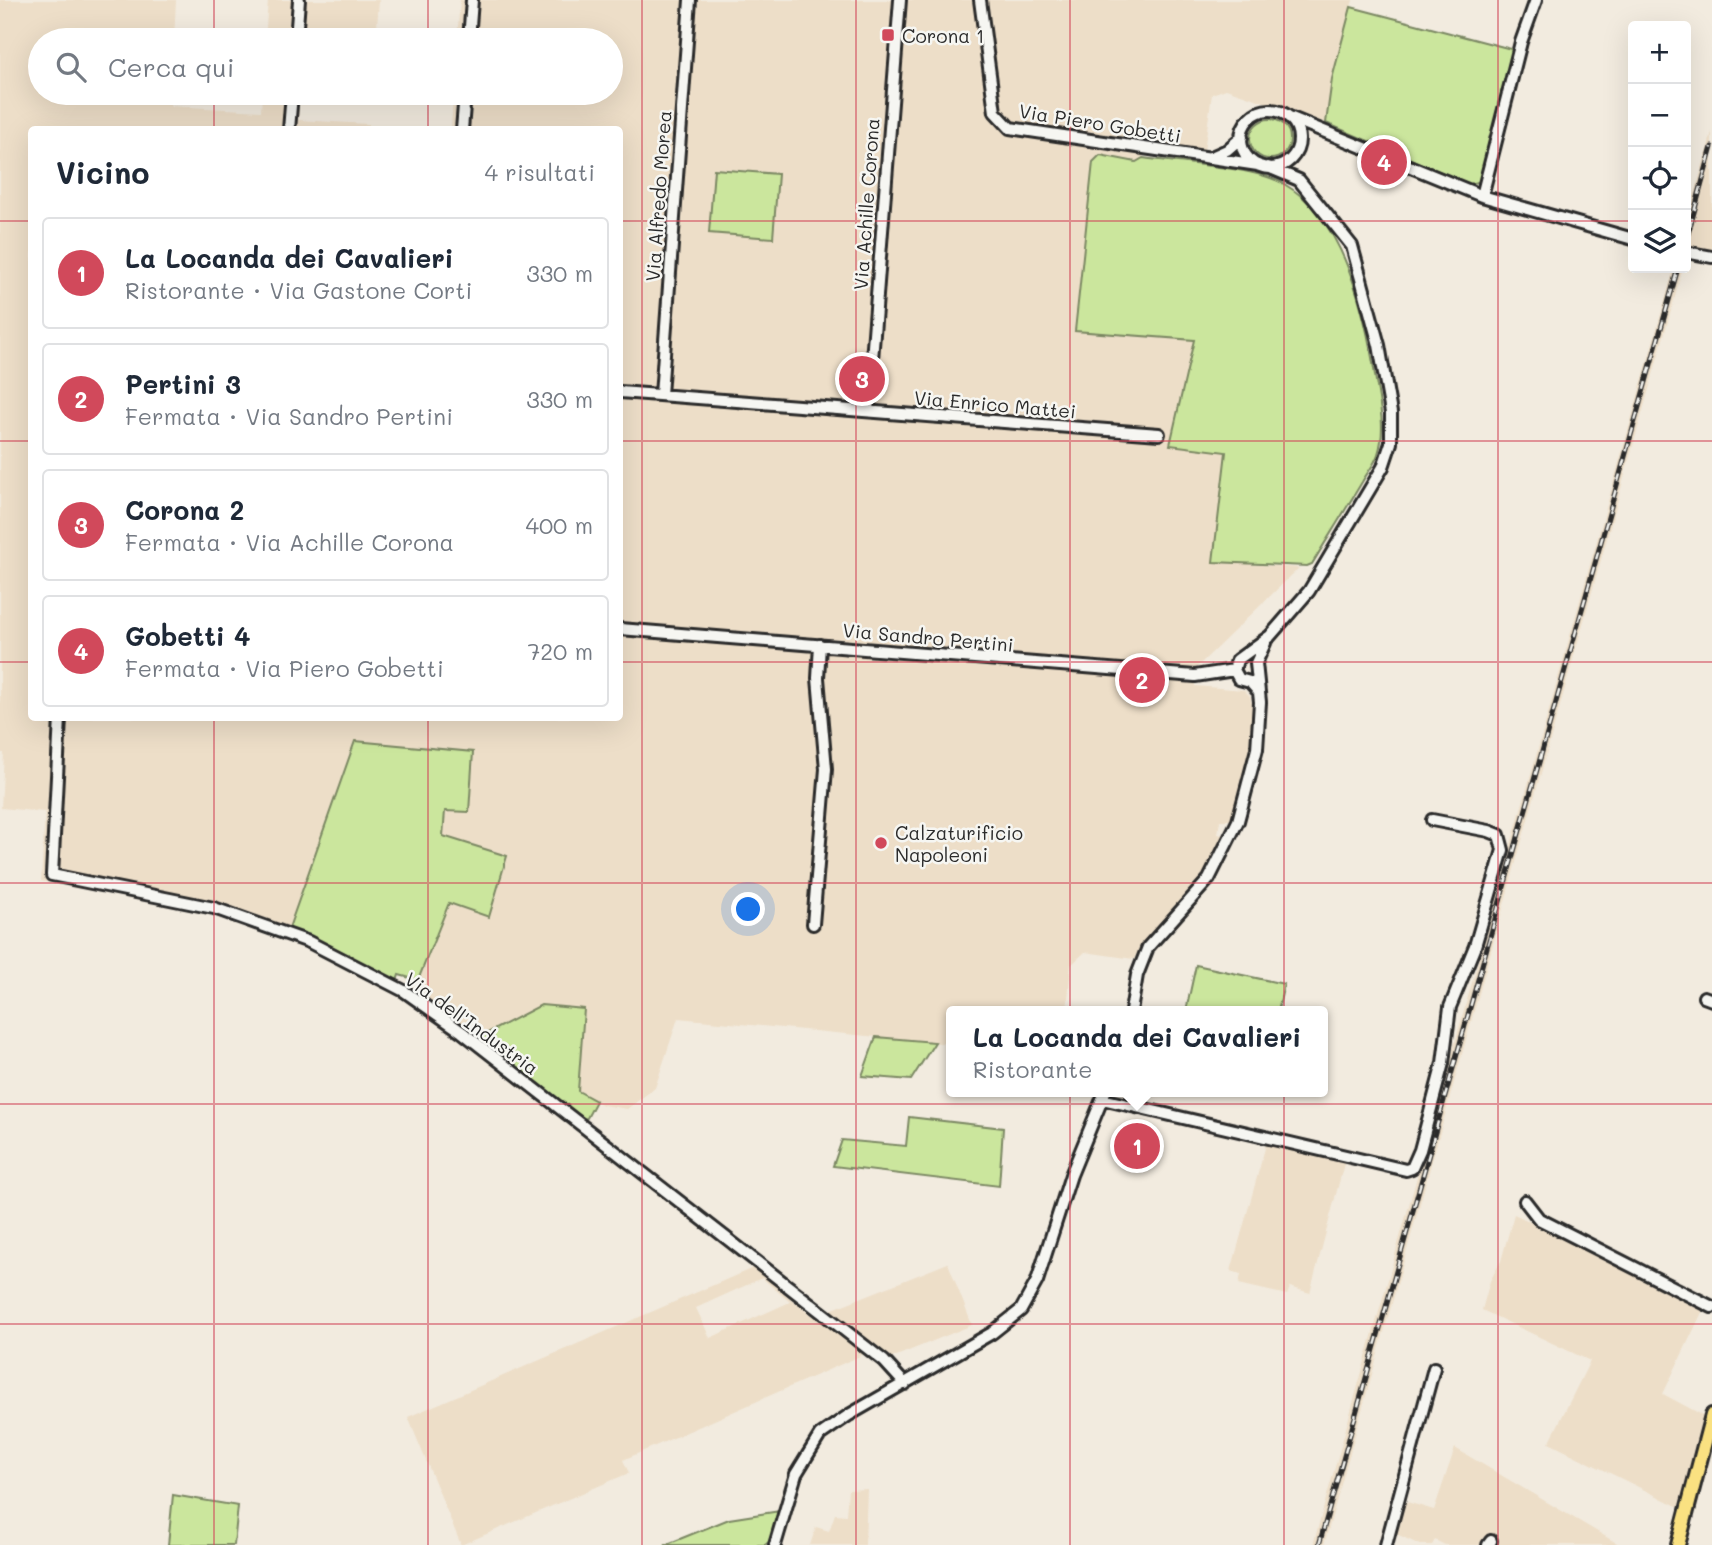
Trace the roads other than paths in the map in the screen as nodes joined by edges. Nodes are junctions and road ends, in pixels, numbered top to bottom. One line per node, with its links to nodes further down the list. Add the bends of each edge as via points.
1 (299, 0): 9 (street)
2 (472, 0): 10 (street)
3 (690, 0): 27 (street, Via Alfredo Morea)
4 (900, 0): 28 (street, Via Achille Corona)
5 (972, 0): 8 (street)
6 (980, 0): 8 (street, Via Piero Gobetti)
7 (1535, 0): 22 (street)
8 (984, 25): 19 (street, Via Piero Gobetti, via 995,112 1010,128)
9 (297, 28)
10 (469, 28)
11 (291, 105): 14 (street)
12 (464, 105): 15 (street)
13 (1289, 117): 16 (street); 17 (street, via 1270,110 1256,114); 18 (street, via 1298,133)
14 (289, 126)
15 (462, 126)
16 (1327, 130): 18 (street, via 1312,133); 22 (street)
17 (1242, 137): 19 (street); 20 (street, via 1244,150)
18 (1296, 150): 20 (street, via 1283,164); 21 (street)
19 (1209, 158): 20 (street, Via Piero Gobetti)
20 (1263, 166): 21 (street, Via Piero Gobetti)
21 (1299, 180): 31 (street, via 1354,252 1379,345 1391,413 1391,443 1383,467 1320,574)
22 (1482, 196): 23 (street)
23 (1628, 238)
24 (1691, 253): 25 (street)
25 (1712, 257)
26 (623, 392): 27 (street, Via Enrico Mattei)
27 (662, 395): 28 (street, Via Enrico Mattei)
28 (868, 411): 29 (street, Via Enrico Mattei)
29 (1159, 434)
30 (623, 629): 32 (street, Via Sandro Pertini)
31 (1270, 636): 33 (street); 35 (street)
32 (820, 645): 34 (street, Via Sandro Pertini, via 1195,676); 38 (street, via 818,678 826,769)
33 (1244, 657): 34 (street, via 1237,660); 35 (street)
34 (1234, 670): 35 (street, via 1236,677)
35 (1252, 673): 39 (street, via 1258,692 1256,749 1238,821 1209,878 1148,947)
36 (60, 721): 45 (street, Via dell'Industria, via 52,875 174,898 255,921 309,942 404,992 462,1032 884,1361)
37 (1432, 820): 41 (street, via 1489,831 1503,841 1503,850 1475,946 1450,1007 1443,1063 1416,1162 1406,1170)
38 (813, 923)
39 (1132, 1006)
40 (1102, 1097): 45 (street, via 1031,1295 1007,1323)
41 (1111, 1097)
42 (1525, 1201): 43 (street, via 1539,1219)
43 (1712, 1307)
44 (1434, 1368): 48 (street)
45 (905, 1384): 47 (street, via 831,1426 810,1447 796,1474)
46 (1712, 1415): 49 (main road)
47 (775, 1545)
48 (1385, 1545)
49 (1678, 1545)

